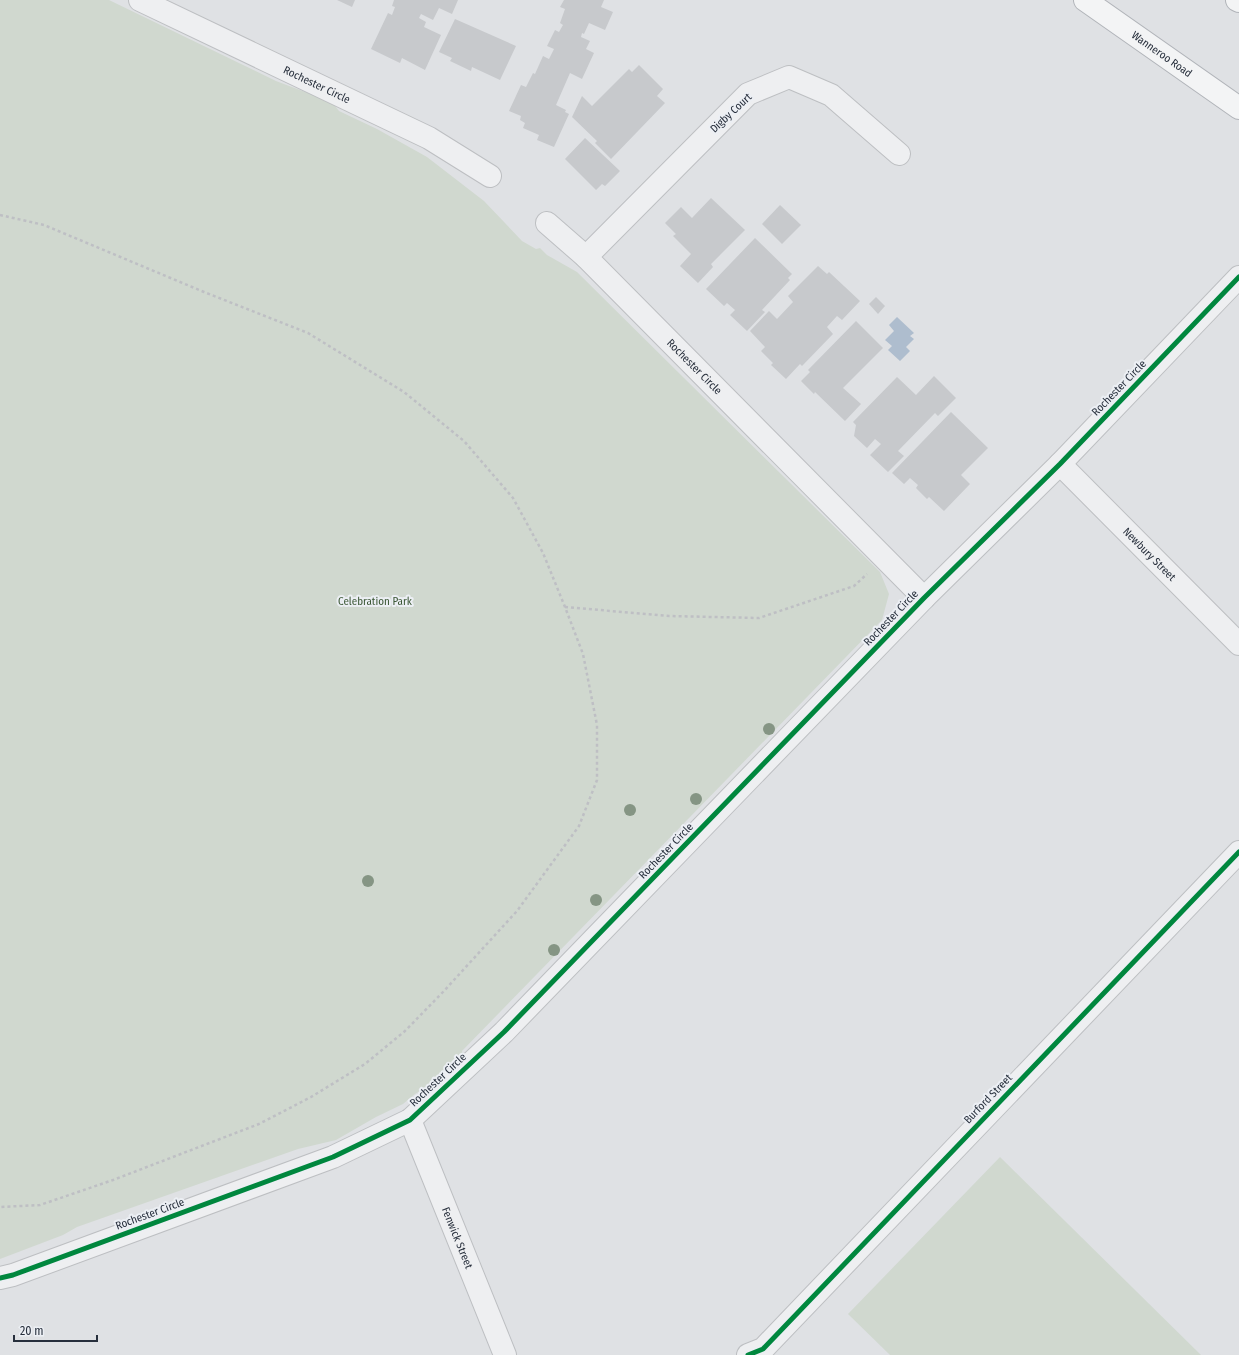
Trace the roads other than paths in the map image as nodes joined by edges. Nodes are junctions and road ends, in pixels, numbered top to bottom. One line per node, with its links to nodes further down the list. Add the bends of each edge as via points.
1 (140, 0): 5 (street, Rochester Circle, via 429,138)
2 (1085, 0): 3 (highway, Wanneroo Road)
3 (1239, 108)
4 (899, 154): 7 (street, Digby Court, via 830,95 789,77 748,94)
5 (490, 176)
6 (547, 223): 7 (street, Rochester Circle)
7 (586, 257): 10 (street, Rochester Circle)
8 (1239, 277): 9 (street, Rochester Circle)
9 (1060, 464): 10 (street, Rochester Circle); 11 (street, Newbury Street)
10 (924, 598): 13 (street, Rochester Circle, via 504,1032)
11 (1239, 644)
12 (1239, 852): 16 (street, Burford Street, via 763,1349)
13 (410, 1120): 14 (street, Rochester Circle, via 333,1157); 15 (street, Fenwick Street)
14 (0, 1278)
15 (505, 1355)
16 (748, 1355)

